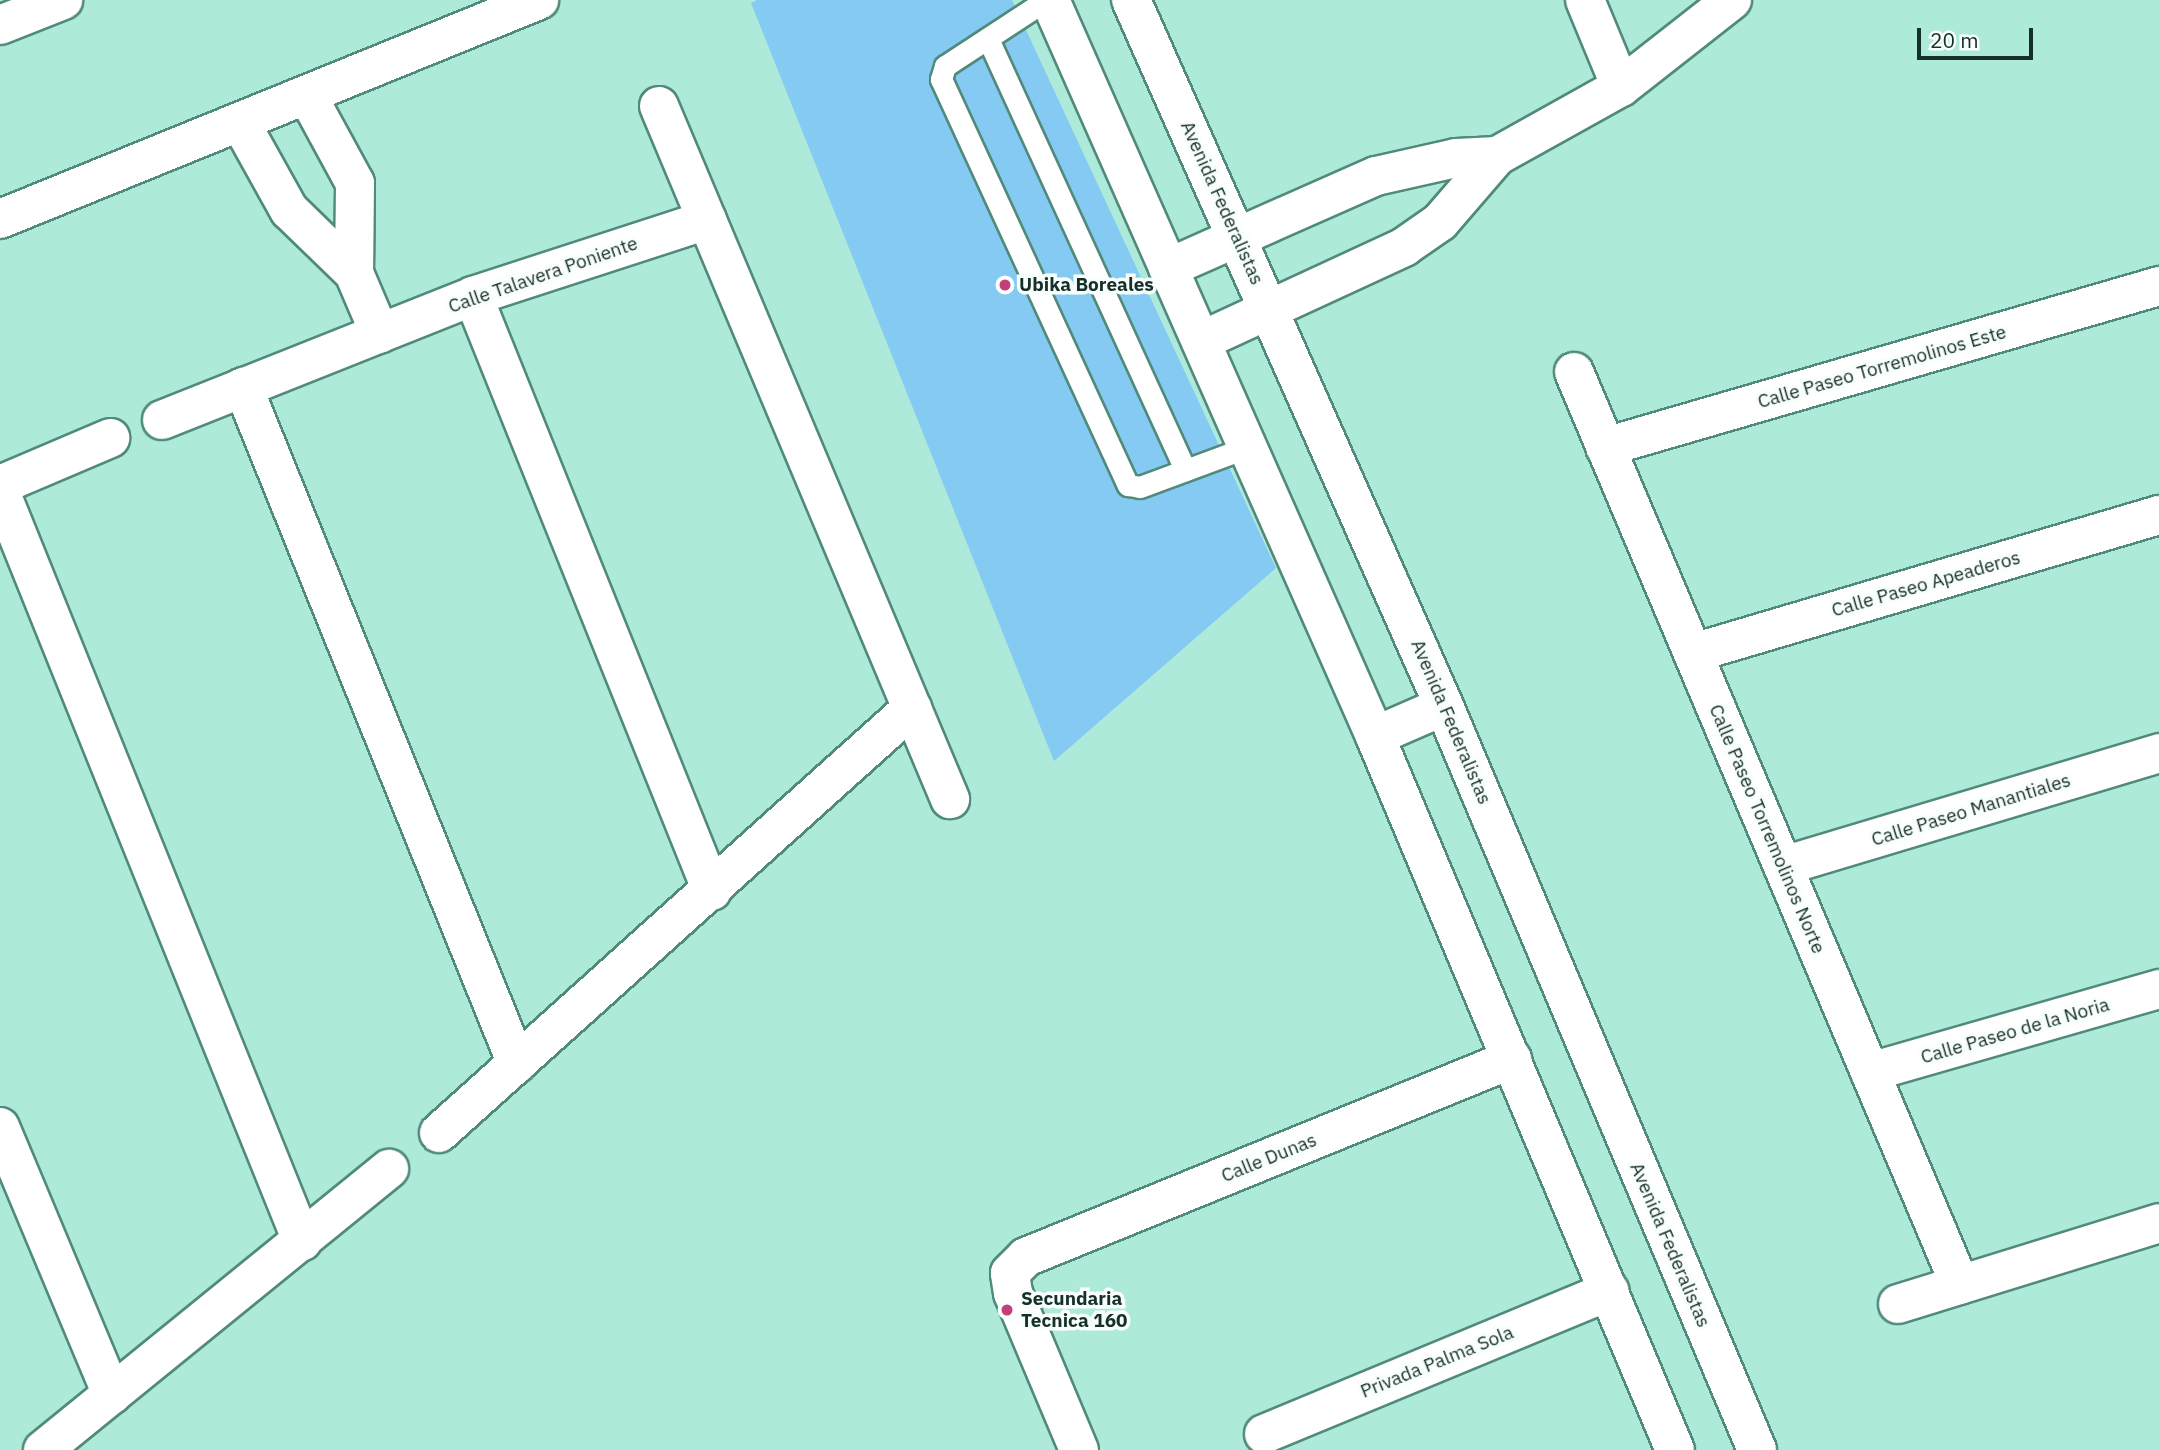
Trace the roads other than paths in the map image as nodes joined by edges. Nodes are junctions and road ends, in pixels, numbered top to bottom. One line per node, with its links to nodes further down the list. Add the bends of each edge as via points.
1 (63, 0): 7 (street)
2 (539, 0): 10 (street)
3 (1048, 0): 8 (lane); 17 (street)
4 (1131, 0): 16 (street, Avenida Federalistas)
5 (1585, 0): 9 (street)
6 (1732, 0): 9 (street)
7 (0, 25)
8 (988, 38): 30 (lane); 30 (lane, via 945,66 941,79 1128,485 1140,487)
9 (1621, 87): 13 (street)
10 (307, 95): 12 (street); 18 (street, via 355,183)
11 (659, 106): 15 (street)
12 (240, 122): 14 (street); 18 (street, via 289,210)
13 (1497, 156): 16 (street, via 1429,163 1376,176); 21 (street, via 1440,222 1404,247)
14 (0, 219)
15 (707, 220): 20 (street, Calle Talavera Poniente); 36 (street)
16 (1237, 237): 17 (street); 21 (street, Avenida Federalistas)
17 (1168, 268): 23 (street)
18 (354, 273): 22 (street)
19 (2159, 286): 29 (street, Calle Paseo Torremolinos Este)
20 (473, 296): 22 (street, Calle Talavera Poniente); 41 (street)
21 (1269, 310): 23 (street); 35 (street, Avenida Federalistas)
22 (380, 334): 25 (street, Calle Talavera Poniente)
23 (1201, 341): 28 (street)
24 (1574, 372): 29 (street, Calle Paseo Torremolinos Norte)
25 (243, 387): 26 (street, Calle Talavera Poniente); 44 (street)
26 (162, 419)
27 (110, 438): 31 (street)
28 (1248, 447): 30 (lane); 37 (street)
29 (1605, 447): 34 (street, Calle Paseo Torremolinos Norte)
30 (1185, 470)
31 (0, 485)
32 (0, 491): 50 (street)
33 (2159, 515): 34 (street, Calle Paseo Apeaderos)
34 (1693, 653): 40 (street, Calle Paseo Torremolinos Norte)
35 (1444, 706): 37 (street); 59 (street, Avenida Federalistas)
36 (912, 708): 39 (street); 41 (street)
37 (1376, 736): 43 (street)
38 (2159, 753): 40 (street, Calle Paseo Manantiales)
39 (950, 799)
40 (1783, 866): 45 (street, Calle Paseo Torremolinos Norte)
41 (712, 891): 44 (street)
42 (2159, 989): 45 (street, Calle Paseo de la Noria)
43 (1512, 1059): 52 (street); 57 (street, Calle Dunas, via 1026,1256 1010,1273 1013,1293)
44 (517, 1064): 47 (street)
45 (1870, 1072): 51 (street, Calle Paseo Torremolinos Norte)
46 (0, 1127): 54 (street)
47 (439, 1133)
48 (389, 1169): 50 (street)
49 (2159, 1223): 51 (street)
50 (302, 1241): 54 (street)
51 (1960, 1285): 53 (street)
52 (1610, 1291): 55 (street, Privada Palma Sola); 58 (street)
53 (1898, 1304)
54 (111, 1395): 56 (street)
55 (1264, 1434)
56 (43, 1450)
57 (1079, 1450)
58 (1675, 1450)
59 (1757, 1450)

